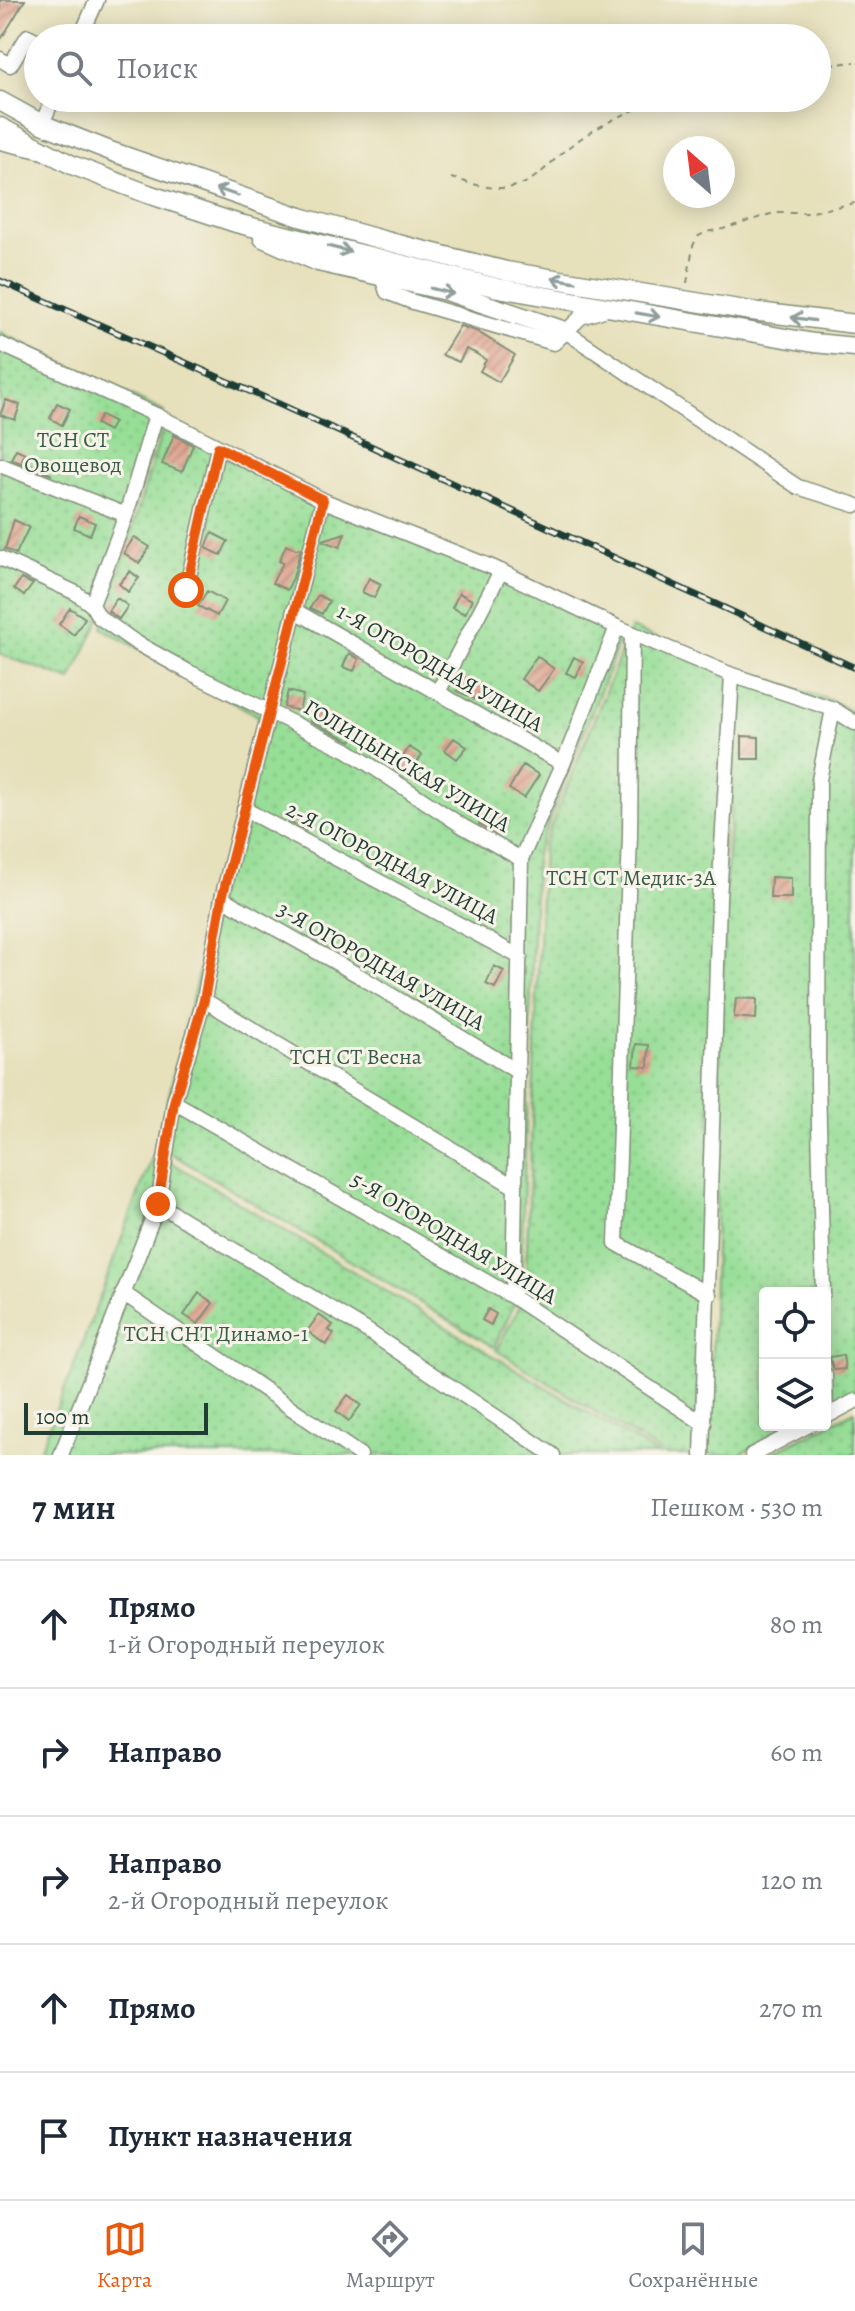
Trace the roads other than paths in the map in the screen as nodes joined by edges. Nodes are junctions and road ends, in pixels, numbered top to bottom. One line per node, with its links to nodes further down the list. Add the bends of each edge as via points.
1 (97, 0): 2 (street)
2 (86, 24)
3 (24, 42): 4 (street, via 10,65)
4 (0, 59)
5 (0, 101): 7 (main road)
6 (47, 112): 7 (street)
7 (42, 124): 13 (main road, one-way to 7, via 506,271 286,212)
8 (0, 127): 10 (main road)
9 (0, 142): 10 (street)
10 (46, 152): 11 (main road)
11 (236, 223): 12 (main road, one-way to 12, via 498,288); 14 (main road, one-way to 14, via 318,262 446,291)
12 (607, 308): 14 (street, via 581,317); 16 (main road, one-way to 16)
13 (855, 324)
14 (565, 331): 21 (street, via 798,487)
15 (0, 344): 17 (street)
16 (855, 347)
17 (156, 415): 18 (street); 22 (street)
18 (218, 447): 20 (street); 25 (street)
19 (0, 465): 22 (street)
20 (323, 500): 24 (street); 27 (street)
21 (855, 505)
22 (126, 515): 26 (street)
23 (0, 558): 26 (street)
24 (501, 571): 28 (street); 31 (street)
25 (186, 590)
26 (92, 605): 33 (street, ГОЛИЦЫНСКАЯ УЛИЦА, via 99,617 135,642)
27 (294, 610): 31 (street, 1-Я ОГОРОДНАЯ УЛИЦА); 33 (street)
28 (617, 627): 29 (street); 35 (street)
29 (632, 634): 30 (street); 47 (street, via 616,1243)
30 (732, 675): 32 (street); 47 (street, via 719,899)
31 (438, 692): 35 (street, 1-Я ОГОРОДНАЯ УЛИЦА)
32 (833, 709): 34 (street); 45 (street, via 819,780)
33 (269, 711): 36 (street); 37 (street, ГОЛИЦЫНСКАЯ УЛИЦА, via 347,750)
34 (855, 723)
35 (563, 764): 37 (street)
36 (244, 809): 38 (street); 39 (street, 2-Я ОГОРОДНАЯ УЛИЦА)
37 (521, 859): 39 (street)
38 (222, 898): 40 (street); 41 (street, 3-Я ОГОРОДНАЯ УЛИЦА)
39 (520, 957): 41 (street)
40 (204, 1000): 42 (street); 43 (street)
41 (518, 1072): 43 (street)
42 (174, 1102): 44 (street); 48 (street, 5-Я ОГОРОДНАЯ УЛИЦА)
43 (515, 1187): 48 (street)
44 (158, 1204): 46 (street); 55 (street, via 366,1330)
45 (823, 1287)
46 (123, 1293): 53 (street); 54 (street)
47 (709, 1295): 51 (street)
48 (513, 1297): 51 (street, 5-Я ОГОРОДНАЯ УЛИЦА)
49 (855, 1401): 50 (street)
50 (831, 1413)
51 (704, 1424): 56 (street)
52 (798, 1431): 57 (street)
53 (61, 1455)
54 (360, 1455)
55 (553, 1455)
56 (702, 1455)
57 (752, 1455)

